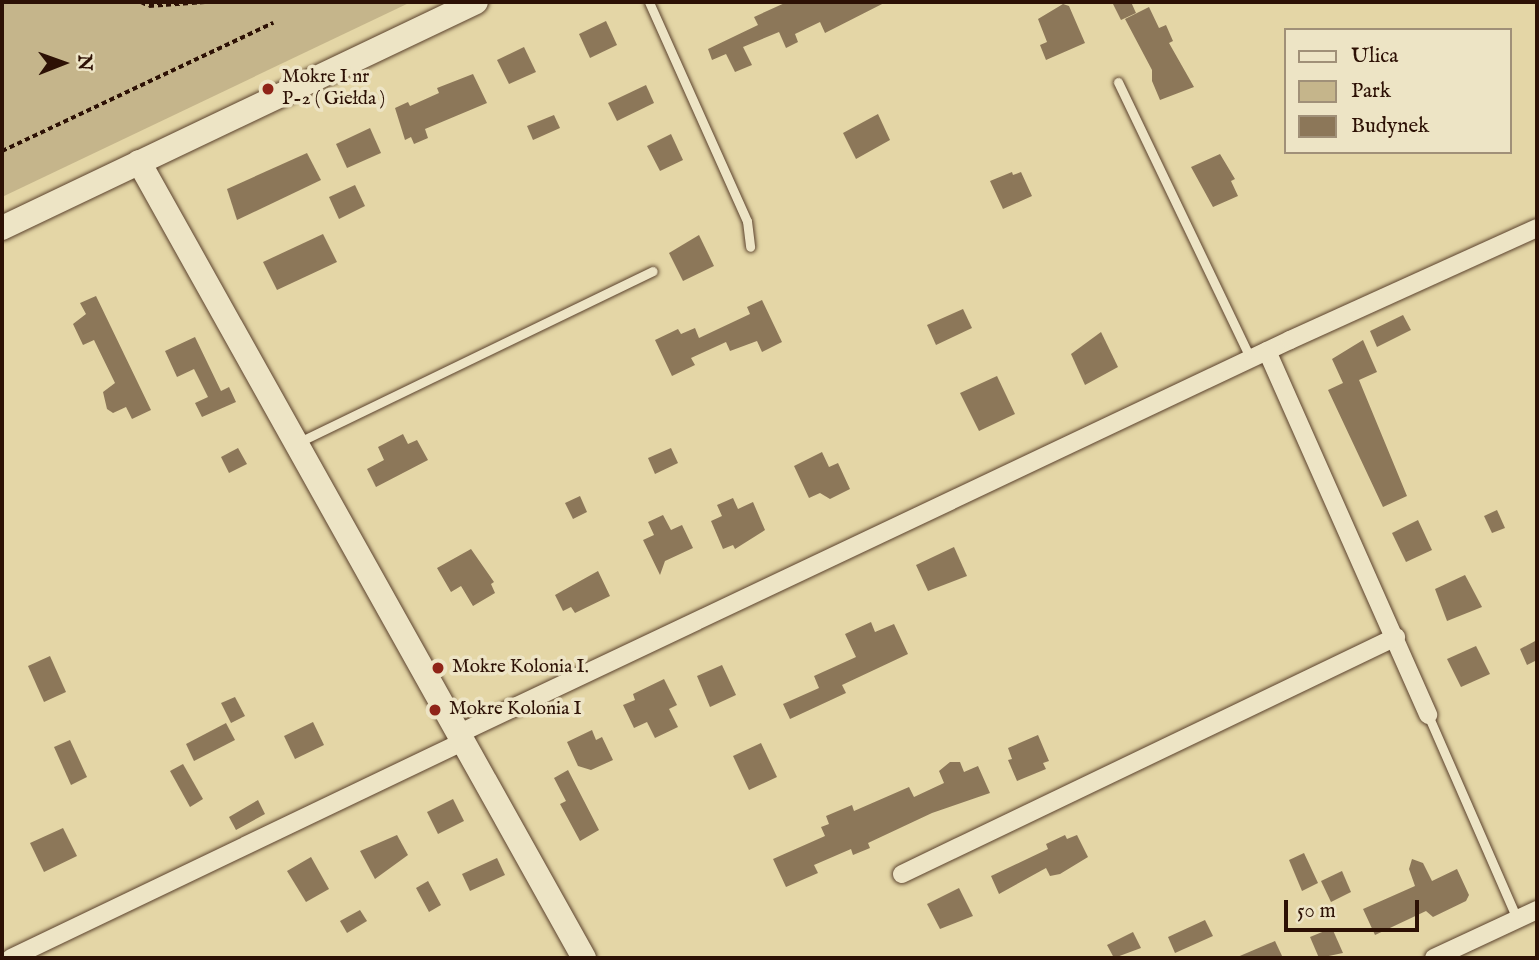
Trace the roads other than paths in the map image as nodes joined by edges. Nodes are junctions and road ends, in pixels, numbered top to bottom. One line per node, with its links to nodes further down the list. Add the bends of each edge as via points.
1 (476, 2): 4 (street)
2 (649, 2): 7 (lane, via 747,221)
3 (1118, 82): 10 (lane)
4 (139, 162): 5 (street); 11 (street)
5 (2, 228)
6 (1537, 228): 9 (street)
7 (750, 247)
8 (653, 271): 11 (lane)
9 (1267, 351): 10 (street); 12 (street)
10 (1251, 359): 14 (street)
11 (296, 444): 14 (street)
12 (1396, 636): 13 (street); 15 (street)
13 (1428, 715): 17 (lane)
14 (460, 738): 18 (street); 19 (street)
15 (902, 874)
16 (1537, 910): 17 (street)
17 (1517, 919): 20 (street)
18 (11, 958)
19 (584, 958)
20 (1434, 958)

